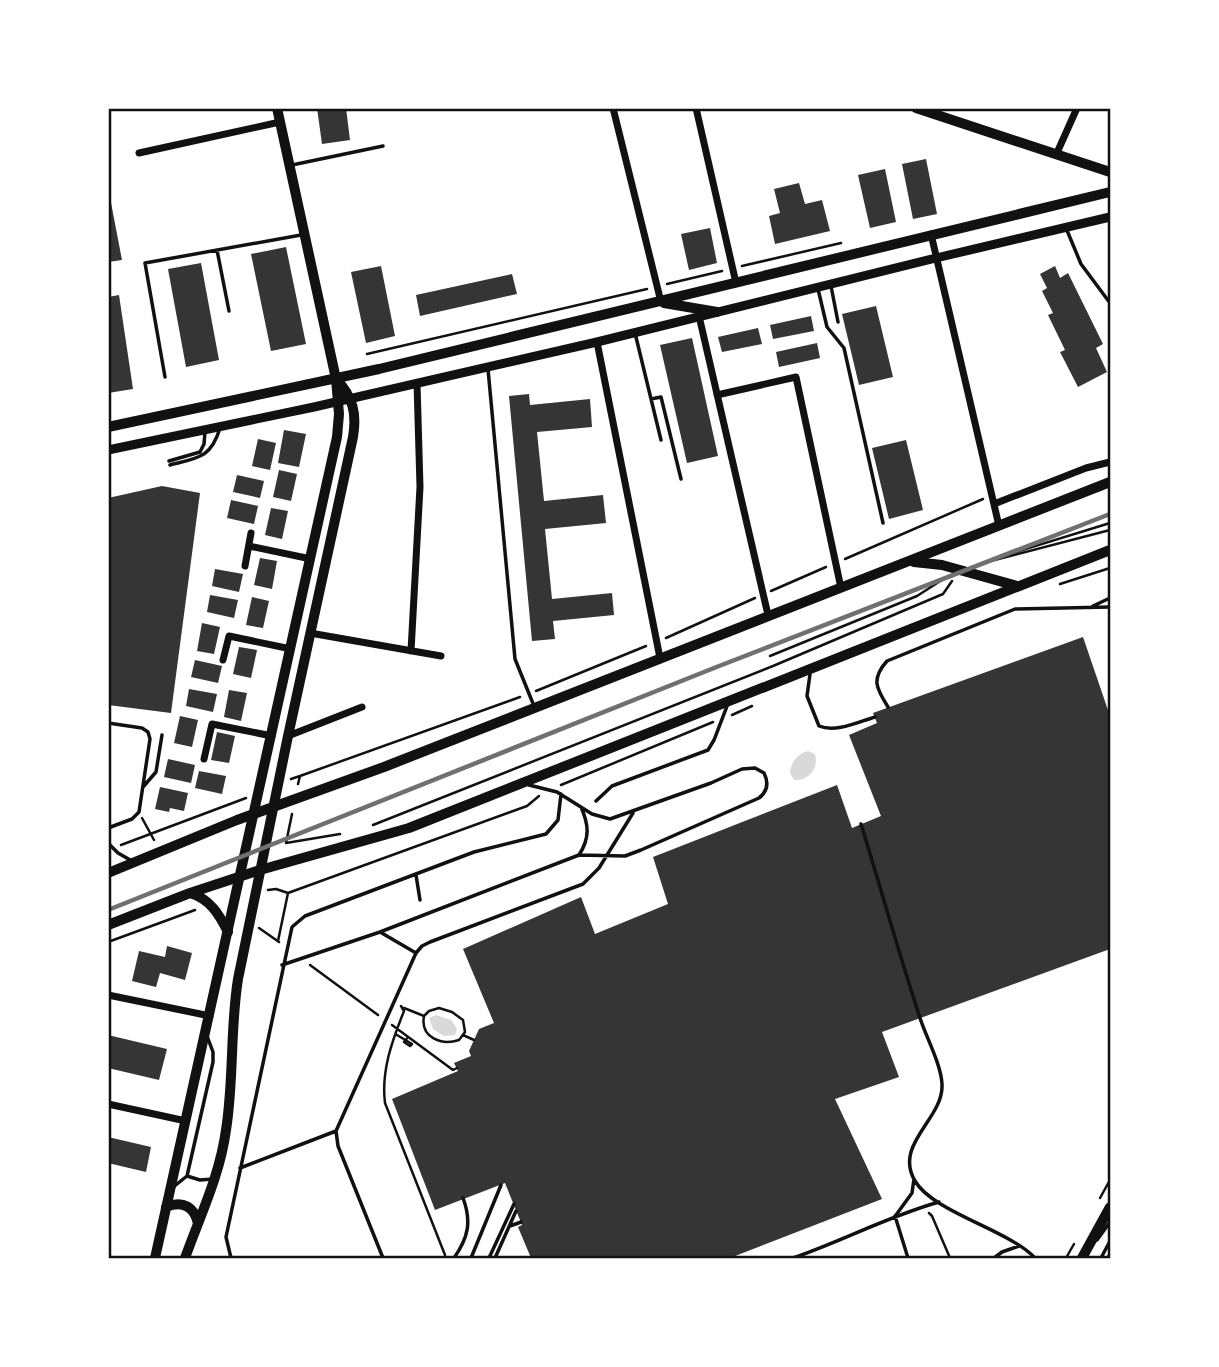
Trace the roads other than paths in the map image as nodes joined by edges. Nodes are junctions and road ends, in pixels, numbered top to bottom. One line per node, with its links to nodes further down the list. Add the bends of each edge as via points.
1 (277, 108): 6 (main road)
2 (613, 108): 22 (street)
3 (696, 108): 19 (street)
4 (916, 108): 9 (main road)
5 (1077, 108): 9 (street)
6 (280, 122): 8 (street); 10 (main road)
7 (383, 146): 10 (lane)
8 (139, 153)
9 (1056, 155): 11 (main road)
10 (290, 165): 15 (main road)
11 (1111, 173)
12 (1111, 192): 16 (main road)
13 (1111, 217): 14 (street)
14 (1066, 228): 18 (street); 23 (lane, via 1080,264)
15 (306, 234): 17 (lane); 32 (main road)
16 (931, 234): 18 (street); 19 (main road)
17 (217, 250): 24 (lane); 31 (lane, via 145,263)
18 (936, 258): 20 (street); 46 (street)
19 (737, 283): 22 (main road)
20 (830, 284): 21 (street); 27 (lane)
21 (817, 287): 25 (street); 47 (lane, via 827,327 844,348)
22 (661, 302): 25 (main road); 32 (main road)
23 (1111, 303)
24 (229, 312)
25 (717, 312): 26 (street)
26 (699, 316): 28 (street); 34 (street)
27 (838, 322)
28 (635, 333): 29 (street); 36 (lane)
29 (597, 342): 30 (street); 65 (street)
30 (488, 367): 33 (street); 71 (lane, via 514,659)
31 (165, 377)
32 (336, 379): 35 (main road); 37 (main road); 39 (main road)
33 (417, 383): 35 (street); 63 (street, via 420,487)
34 (717, 395): 56 (street, via 796,377); 60 (street)
35 (351, 398): 37 (street); 61 (main road, via 355,429)
36 (651, 399): 41 (lane); 44 (lane, via 661,397)
37 (338, 402): 38 (street); 52 (main road, via 337,437)
38 (220, 426): 40 (street); 40 (lane, via 205,454 170,463 200,452)
39 (108, 427)
40 (204, 429): 42 (street)
41 (660, 440)
42 (108, 450)
43 (1111, 462): 46 (street)
44 (681, 479)
45 (1111, 482): 48 (main road)
46 (993, 500): 48 (street)
47 (883, 523)
48 (999, 526): 53 (main road)
49 (251, 533): 50 (street)
50 (248, 546): 52 (street); 54 (street)
51 (1111, 550): 55 (main road)
52 (310, 559): 62 (main road)
53 (908, 562): 55 (main road, via 931,563); 56 (main road)
54 (245, 566)
55 (1017, 586): 67 (main road)
56 (841, 588): 60 (main road)
57 (1111, 598): 58 (lane)
58 (1093, 606): 59 (lane); 70 (lane, via 1002,612 887,661 877,673 878,690)
59 (1111, 607)
60 (768, 615): 65 (main road)
61 (310, 633): 63 (street); 76 (main road)
62 (291, 649): 66 (street, via 229,636); 75 (main road)
63 (411, 651): 64 (street)
64 (441, 656)
65 (660, 658): 71 (main road)
66 (223, 660)
67 (812, 668): 68 (main road); 72 (lane, via 807,696 822,728)
68 (729, 701): 78 (main road); 81 (lane, via 712,746 704,753 612,786)
69 (362, 707): 76 (street)
70 (888, 707)
71 (534, 708): 83 (main road)
72 (875, 717)
73 (108, 723): 79 (lane, via 148,732)
74 (162, 735): 79 (lane, via 156,772)
75 (272, 736): 77 (street, via 212,724); 85 (main road)
76 (288, 736): 83 (main road)
77 (204, 759)
78 (520, 783): 80 (lane); 92 (main road, via 390,834)
79 (143, 787): 87 (lane, via 139,812)
80 (561, 794): 82 (lane); 94 (lane, via 558,820 546,834 474,852)
81 (596, 801)
82 (581, 807): 84 (lane, via 605,819); 89 (lane, via 587,835)
83 (273, 809): 85 (main road); 92 (main road)
84 (634, 812): 90 (lane); 90 (lane, via 747,767 764,773 767,781 759,798 641,850 625,856)
85 (254, 815): 91 (main road); 95 (main road)
86 (861, 824): 112 (lane, via 942,1079 940,1100 910,1154)
87 (108, 828)
88 (108, 843): 91 (lane)
89 (579, 855): 90 (lane); 100 (lane)
90 (607, 855): 101 (lane, via 583,884 430,942)
91 (133, 862): 93 (main road)
92 (260, 870): 95 (main road); 111 (main road, via 235,994 227,1123)
93 (108, 873)
94 (416, 874): 97 (lane); 102 (lane, via 298,920 289,932)
95 (240, 876): 96 (main road); 99 (main road)
96 (190, 893): 98 (main road); 99 (main road, via 214,909)
97 (420, 900)
98 (108, 925)
99 (228, 932): 104 (main road)
100 (380, 932): 101 (lane); 102 (lane)
101 (416, 953): 108 (lane)
102 (282, 965): 109 (lane)
103 (108, 995): 104 (street)
104 (210, 1016): 105 (main road)
105 (206, 1032): 107 (main road); 110 (lane, via 214,1062)
106 (108, 1104): 107 (street)
107 (186, 1121): 114 (main road)
108 (336, 1131): 109 (lane); 131 (lane)
109 (240, 1168): 130 (lane, via 226,1237)
110 (187, 1176): 111 (lane); 114 (lane)
111 (215, 1178): 124 (main road)
112 (914, 1179): 116 (lane); 121 (lane, via 910,1197)
113 (501, 1185): 133 (lane)
114 (170, 1189): 118 (main road)
115 (463, 1198): 132 (lane, via 469,1224)
116 (939, 1202): 121 (lane); 127 (lane)
117 (514, 1204): 134 (lane)
118 (166, 1207): 124 (main road, via 190,1208); 128 (main road)
119 (1111, 1207): 139 (main road)
120 (516, 1211): 125 (lane)
121 (895, 1216): 135 (lane); 136 (lane)
122 (521, 1222): 125 (lane)
123 (1111, 1222): 139 (lane)
124 (198, 1224): 129 (main road)
125 (510, 1226): 134 (lane)
126 (1111, 1241): 140 (lane)
127 (1019, 1246): 137 (lane); 138 (lane)
128 (155, 1258)
129 (185, 1258)
130 (230, 1258)
131 (383, 1258)
132 (454, 1258)
133 (471, 1258)
134 (492, 1258)
135 (793, 1258)
136 (908, 1258)
137 (994, 1258)
138 (1035, 1258)
139 (1083, 1258)
140 (1101, 1258)

